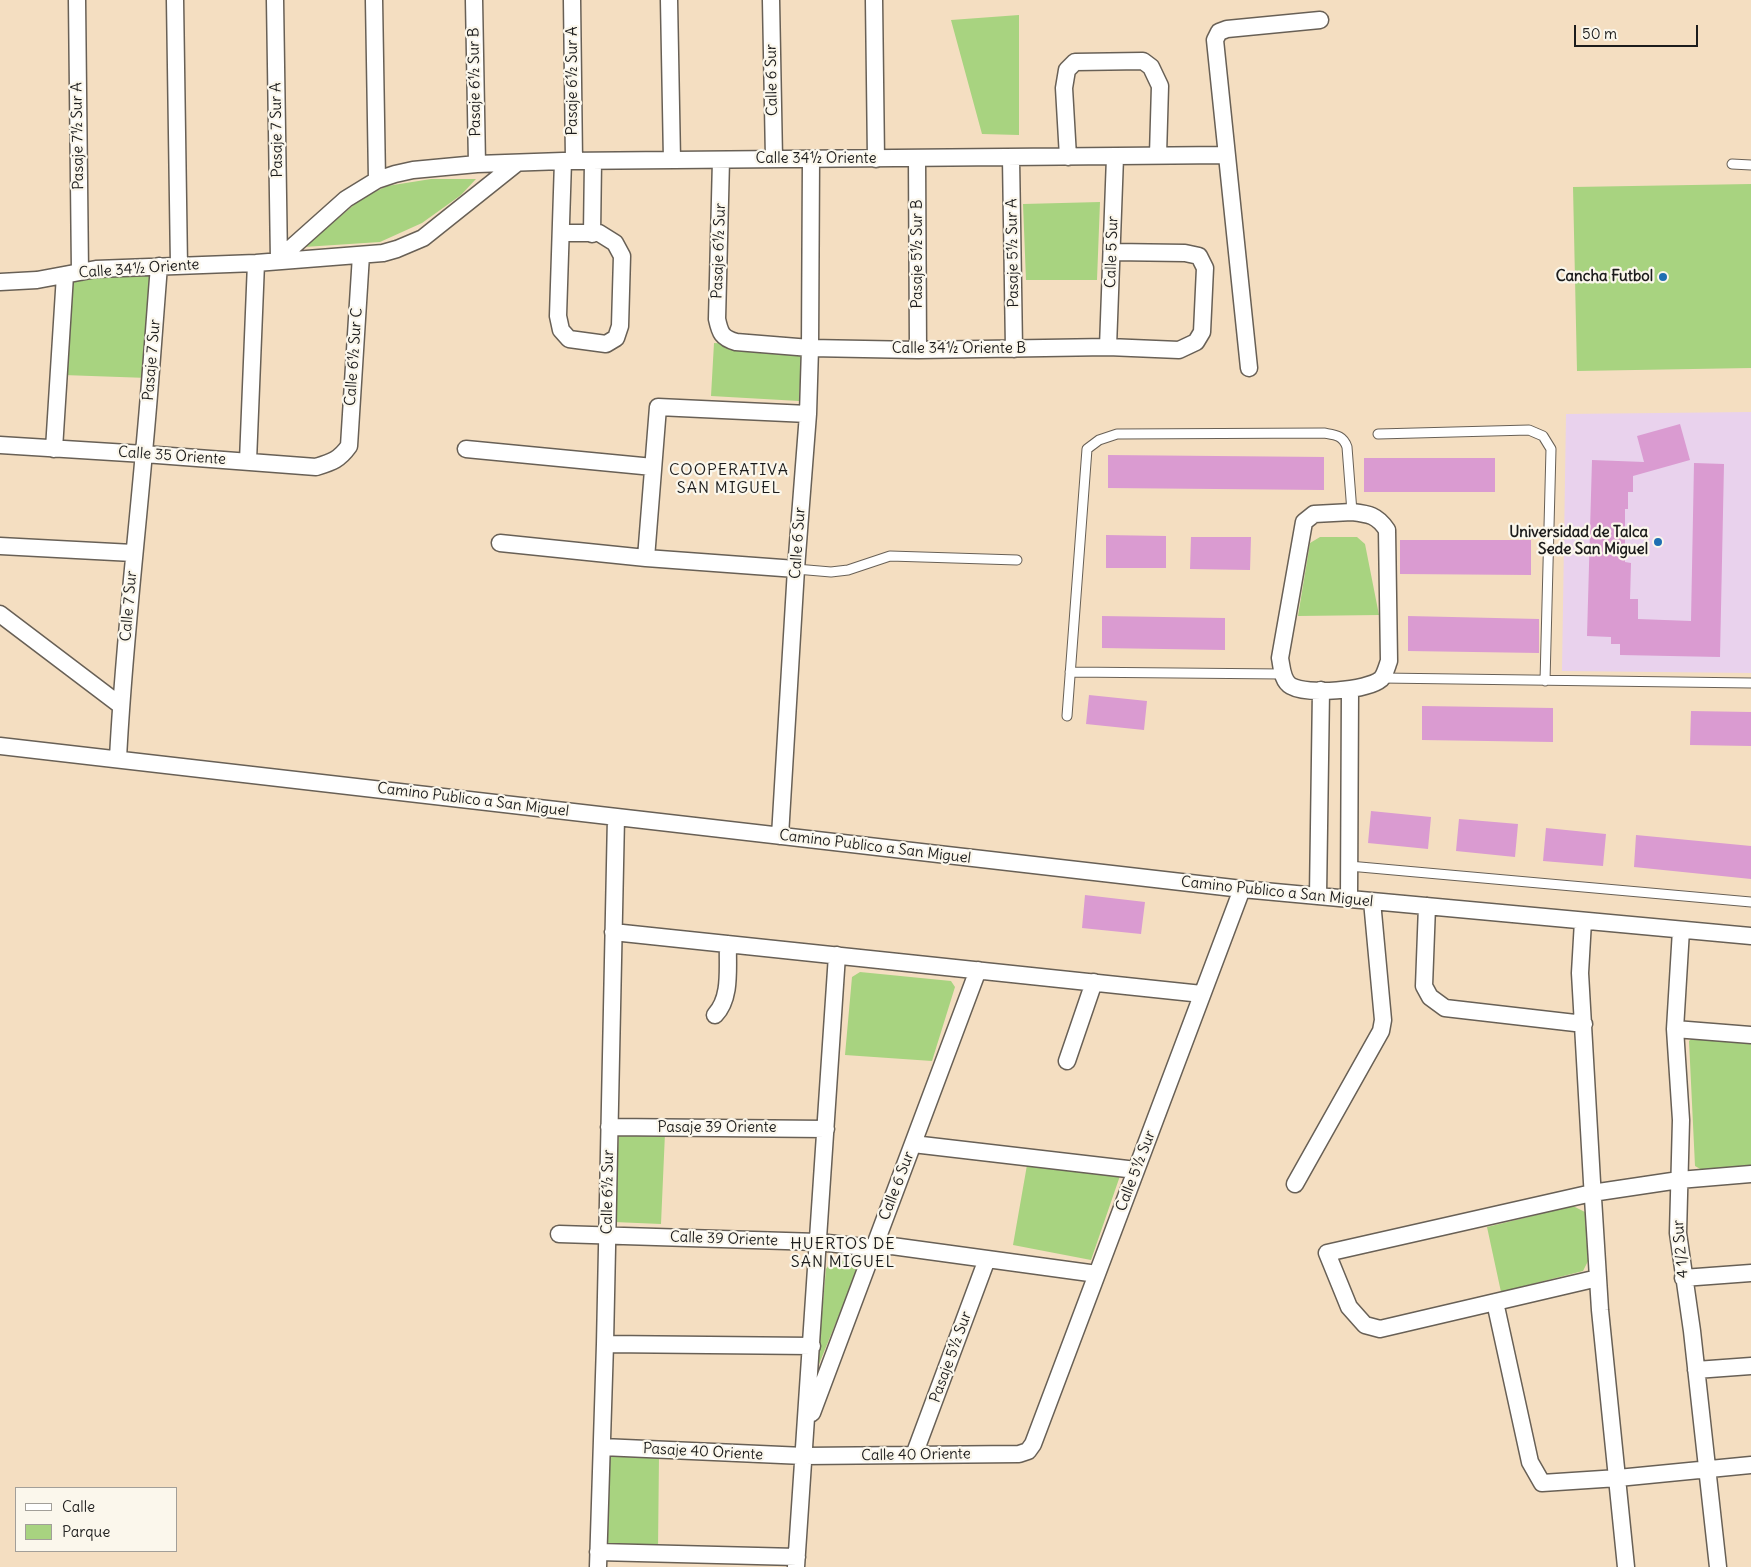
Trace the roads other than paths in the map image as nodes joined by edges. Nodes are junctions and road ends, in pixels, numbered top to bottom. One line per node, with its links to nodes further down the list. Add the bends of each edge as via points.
1 (77, 0): 37 (street, Pasaje 7½ Sur A)
2 (175, 0): 36 (street)
3 (275, 0): 33 (street, Pasaje 7 Sur A)
4 (374, 0): 28 (street)
5 (474, 0): 25 (street, Pasaje 6½ Sur B)
6 (572, 0): 22 (street, Pasaje 6½ Sur A)
7 (669, 0): 20 (street)
8 (771, 0): 17 (street, Calle 6 Sur)
9 (874, 0): 19 (street)
10 (1320, 20): 12 (street, via 1219,32 1216,40)
11 (1158, 155): 12 (street, Calle 34½ Oriente); 13 (street, via 1160,86 1151,67 1143,61 1074,62 1067,70 1064,88); 14 (street, Calle 34½ Oriente)
12 (1227, 155): 44 (street)
13 (1068, 157): 14 (street, Calle 34½ Oriente); 16 (street, Calle 34½ Oriente)
14 (1115, 157): 31 (street, Calle 5 Sur)
15 (917, 158): 16 (street, Calle 34½ Oriente); 19 (street, Calle 34½ Oriente); 43 (street, Pasaje 5½ Sur B)
16 (1011, 158): 42 (street, Pasaje 5½ Sur A)
17 (774, 159): 18 (street, Calle 34½ Oriente); 21 (street, Calle 34½ Oriente)
18 (811, 159): 19 (street, Calle 34½ Oriente); 41 (street, Calle 6 Sur)
19 (876, 159)
20 (672, 160): 21 (street, Calle 34½ Oriente); 23 (street, Calle 34½ Oriente)
21 (721, 160): 39 (street, Pasaje 6½ Sur, via 717,319 719,330)
22 (568, 161): 23 (street, Calle 34½ Oriente); 24 (street, Calle 34½ Oriente); 29 (street)
23 (593, 161): 30 (street)
24 (517, 162): 25 (street, Calle 34½ Oriente); 32 (street, Calle 34½ Oriente, via 423,238 397,249)
25 (477, 164): 28 (street, Calle 34½ Oriente, via 413,170)
26 (1732, 164): 27 (lane)
27 (1751, 165)
28 (377, 180): 33 (street, Calle 34½ Oriente, via 346,199)
29 (562, 233): 30 (street); 30 (street, via 558,316 561,330 570,339 606,344 616,338 620,326 622,256 615,243 599,233)
30 (592, 234)
31 (1112, 252): 40 (street, Calle 5 Sur); 40 (street, Calle 34½ Oriente B, via 1185,253 1198,256 1206,268 1202,332 1196,342 1179,350)
32 (361, 256): 33 (street, Calle 34½ Oriente); 51 (street, Calle 6½ Sur C, via 349,446)
33 (279, 261): 34 (street, Calle 34½ Oriente)
34 (256, 263): 36 (street, Calle 34½ Oriente); 52 (street)
35 (159, 266): 36 (street, Calle 34½ Oriente); 37 (street, Calle 34½ Oriente); 50 (street, Pasaje 7 Sur)
36 (179, 266)
37 (73, 273): 38 (street, Calle 34½ Oriente, via 37,280); 49 (street, Pasaje 7½ Sur A)
38 (0, 282)
39 (726, 339): 41 (street, Calle 34½ Oriente B)
40 (1108, 347): 42 (street, Calle 34½ Oriente B)
41 (810, 348): 43 (street, Calle 34½ Oriente B); 45 (street, Calle 6 Sur)
42 (1014, 348): 43 (street, Calle 34½ Oriente B)
43 (918, 350)
44 (1249, 368)
45 (808, 414): 53 (street, via 658,406); 60 (street, Calle 6 Sur)
46 (1378, 434): 65 (lane, via 1529,430 1543,436 1551,449)
47 (0, 446): 49 (street, Calle 35 Oriente)
48 (466, 449): 53 (street)
49 (54, 450): 50 (street, Calle 35 Oriente)
50 (144, 454): 52 (street, Calle 35 Oriente); 57 (street, Calle 7 Sur)
51 (341, 457): 52 (street, Calle 35 Oriente, via 316,467)
52 (248, 461)
53 (653, 467): 58 (street)
54 (1352, 512): 62 (lane, via 1347,447 1339,435 1117,434 1099,440 1088,449); 63 (street, via 1314,514 1304,522 1280,658); 64 (street, via 1381,520 1387,530 1389,661)
55 (500, 543): 58 (street)
56 (0, 546): 57 (street)
57 (133, 553): 69 (street, Calle 7 Sur)
58 (646, 558): 60 (street)
59 (1017, 560): 60 (lane, via 890,556 848,570)
60 (796, 569): 74 (street, Calle 6 Sur)
61 (0, 614): 69 (street)
62 (1070, 672): 63 (lane); 70 (lane)
63 (1282, 674): 67 (street, via 1290,686)
64 (1382, 678): 65 (lane); 68 (street, via 1371,685)
65 (1545, 681): 66 (lane)
66 (1751, 683)
67 (1321, 690): 68 (street); 77 (street)
68 (1350, 690): 75 (street)
69 (120, 704): 72 (street, Calle 7 Sur)
70 (1067, 716)
71 (0, 746): 72 (street, Camino Publico a San Miguel)
72 (118, 759): 73 (street, Camino Publico a San Miguel)
73 (616, 817): 74 (street, Camino Publico a San Miguel); 84 (street, Calle 6½ Sur)
74 (780, 836): 76 (street, Camino Publico a San Miguel)
75 (1349, 866): 78 (street); 80 (lane)
76 (1242, 889): 77 (street, Camino Publico a San Miguel); 90 (street, Calle 5½ Sur)
77 (1318, 896): 78 (street, Camino Publico a San Miguel)
78 (1349, 899): 79 (street, Camino Publico a San Miguel)
79 (1372, 902): 81 (street, Camino Publico a San Miguel); 102 (street, via 1383,1020 1381,1031)
80 (1751, 902)
81 (1427, 906): 82 (street, Camino Publico a San Miguel); 92 (street, via 1424,986 1430,997 1446,1008)
82 (1583, 921): 83 (street, Camino Publico a San Miguel); 92 (street, via 1580,973)
83 (1681, 930): 85 (street, Camino Publico a San Miguel); 93 (street, 4 1/2 Sur)
84 (613, 932): 86 (street); 96 (street, Calle 6½ Sur)
85 (1751, 936)
86 (728, 944): 87 (street); 91 (street, via 726,993)
87 (837, 956): 88 (street); 97 (street, Calle 6 Sur)
88 (978, 970): 89 (street); 98 (street, Calle 6 Sur)
89 (1094, 982): 90 (street); 95 (street)
90 (1202, 994): 99 (street, Calle 5½ Sur)
91 (715, 1015)
92 (1584, 1024): 103 (street)
93 (1675, 1029): 94 (street); 101 (street, 4 1/2 Sur, via 1681,1120)
94 (1751, 1035)
95 (1068, 1061)
96 (609, 1127): 97 (street, Pasaje 39 Oriente); 105 (street, Calle 6½ Sur)
97 (826, 1129): 106 (street, Calle 6 Sur)
98 (913, 1144): 99 (street); 107 (street, Calle 6 Sur)
99 (1136, 1170): 110 (street, Calle 5½ Sur)
100 (1751, 1174): 101 (street)
101 (1679, 1180): 103 (street); 112 (street, 4 1/2 Sur, via 1678,1232)
102 (1295, 1184)
103 (1592, 1193): 111 (street); 113 (street, via 1327,1253 1349,1307 1365,1325 1380,1329)
104 (559, 1234): 105 (street, Calle 39 Oriente)
105 (607, 1235): 106 (street, Calle 39 Oriente); 114 (street, Calle 6½ Sur)
106 (818, 1242): 107 (street, Calle 39 Oriente); 115 (street, Calle 6 Sur)
107 (874, 1248): 108 (street, Calle 39 Oriente, via 892,1246); 118 (street, Calle 6 Sur)
108 (987, 1259): 110 (street, Calle 39 Oriente); 121 (street, Pasaje 5½ Sur)
109 (1751, 1273): 112 (street)
110 (1097, 1274): 120 (street, Calle 5½ Sur)
111 (1598, 1278): 113 (street); 125 (street)
112 (1683, 1278): 117 (street, 4 1/2 Sur)
113 (1495, 1302): 125 (street, via 1530,1462 1542,1483)
114 (605, 1344): 115 (street); 119 (street, Calle 6½ Sur)
115 (812, 1346): 118 (street, Calle 6 Sur)
116 (1751, 1366): 117 (street)
117 (1696, 1370): 124 (street, 4 1/2 Sur)
118 (806, 1430): 122 (street, Calle 6 Sur)
119 (602, 1447): 122 (street, Pasaje 40 Oriente); 126 (street, Calle 6½ Sur)
120 (1028, 1451): 121 (street, Calle 40 Oriente, via 1019,1454)
121 (914, 1455): 122 (street, Calle 40 Oriente)
122 (804, 1456): 127 (street, Calle 6 Sur)
123 (1751, 1465): 124 (street)
124 (1708, 1469): 125 (street); 129 (street, 4 1/2 Sur)
125 (1618, 1478): 128 (street)
126 (598, 1560): 127 (street)
127 (797, 1562)
128 (1626, 1567)
129 (1718, 1567)

